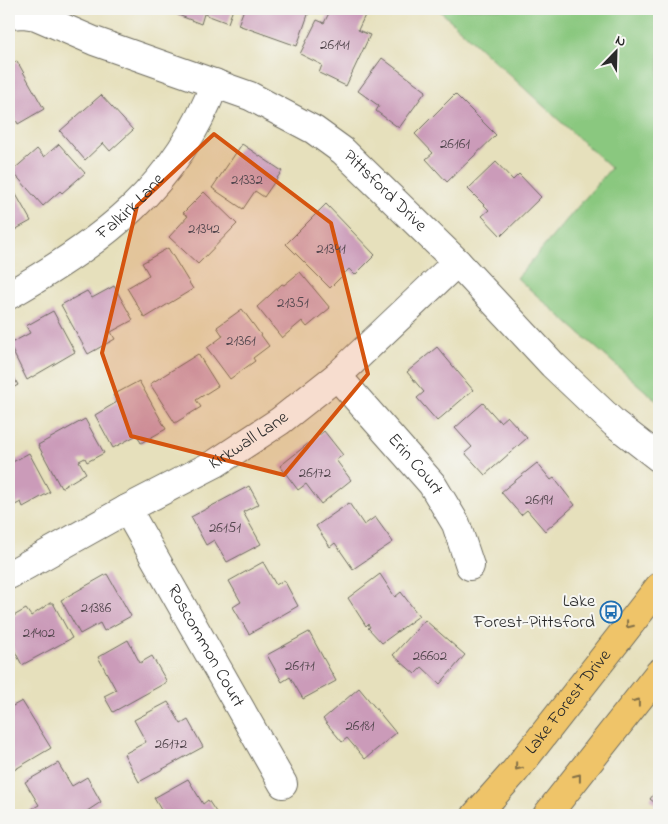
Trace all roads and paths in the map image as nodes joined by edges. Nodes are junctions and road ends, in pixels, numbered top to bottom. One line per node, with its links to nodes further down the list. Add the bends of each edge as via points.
1 (9, 15): 2 (street, Pittsford Drive, via 23,14 48,22)
2 (215, 83): 3 (street, Pittsford Drive, via 284,112 343,151); 4 (street, Falkirk Lane, via 203,116 186,143 134,208 97,240)
3 (457, 262): 5 (street, Kirkwall Lane); 6 (street, Pittsford Drive, via 553,365 614,423)
4 (9, 295)
5 (337, 376): 7 (street, Kirkwall Lane, via 280,421 216,463); 8 (street, Erin Court, via 432,484 456,524)
6 (659, 458)
7 (127, 509): 9 (street, Kirkwall Lane); 12 (street, Roscommon Court)
8 (470, 566)
9 (9, 575)
10 (659, 587): 13 (main road, Lake Forest Drive, one-way to 13, via 516,771)
11 (659, 673): 14 (main road, one-way to 11)
12 (283, 784)
13 (476, 815)
14 (547, 815)

